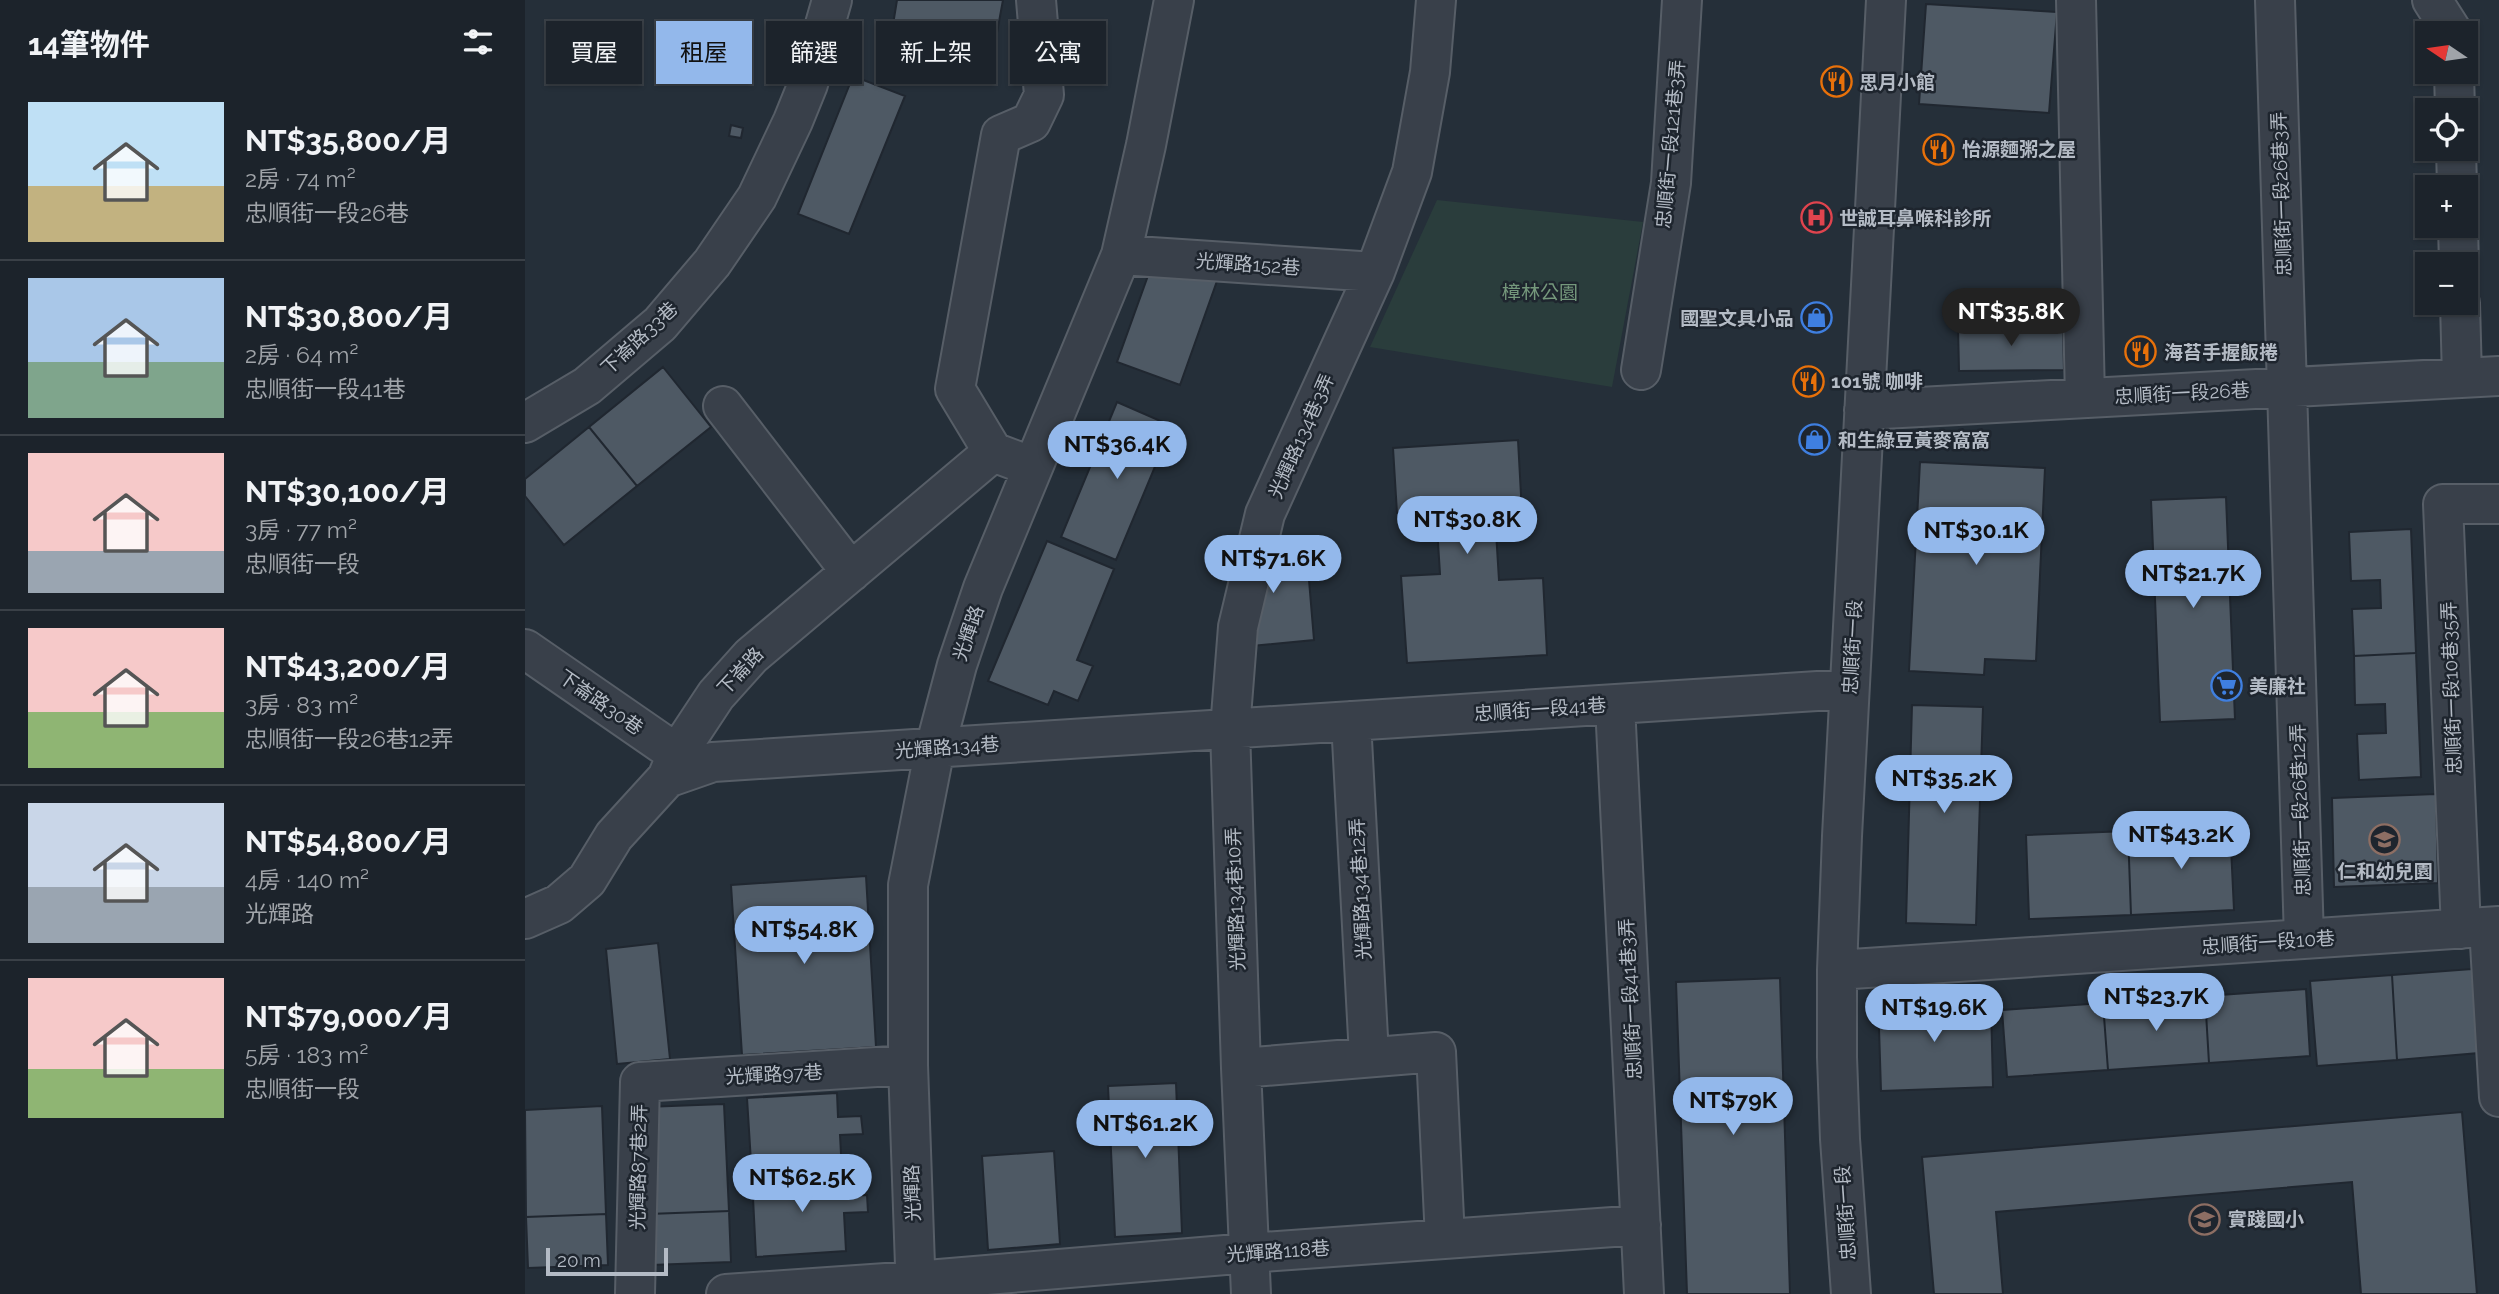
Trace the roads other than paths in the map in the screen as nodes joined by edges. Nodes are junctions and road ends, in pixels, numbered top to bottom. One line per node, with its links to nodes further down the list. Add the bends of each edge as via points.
1 (832, 0): 21 (street, 下崙路33巷, via 809,84 757,197 712,263 660,324 587,386)
2 (1036, 0): 22 (street, via 1044,95 1031,122 1001,135 955,389)
3 (1174, 0): 11 (street, 光輝路)
4 (1436, 0): 12 (street, 光輝路134巷3弄, via 1430,72 1412,172)
5 (1682, 0): 14 (street, 忠順街一段121巷3弄, via 1671,183)
6 (1886, 0): 20 (street, 忠順街一段)
7 (2076, 0): 18 (street)
8 (2275, 0): 17 (street, 忠順街一段26巷3弄)
9 (2432, 0): 10 (street)
10 (2445, 21)
11 (1121, 255): 12 (street, 光輝路152巷); 23 (street, 光輝路)
12 (1374, 272): 30 (street, 光輝路134巷3弄, via 1265,514 1238,627)
13 (2460, 315): 16 (street)
14 (1641, 370)
15 (2499, 376): 16 (street, 忠順街一段26巷)
16 (2462, 378): 17 (street, 忠順街一段26巷)
17 (2287, 387): 18 (street, 忠順街一段26巷); 35 (street, 忠順街一段26巷12弄)
18 (2085, 398): 20 (street, 忠順街一段26巷)
19 (723, 406): 25 (street)
20 (1864, 410): 27 (street, 忠順街一段)
21 (525, 423)
22 (993, 452): 23 (street); 25 (street, 下崙路)
23 (1033, 467): 31 (street, 光輝路, via 983,588)
24 (2499, 504): 34 (street, 忠順街一段10巷35弄, via 2443,504)
25 (851, 572): 32 (street, 下崙路, via 751,656 716,695)
26 (525, 649): 32 (street, 下崙路30巷)
27 (1849, 689): 28 (street, 忠順街一段41巷); 36 (street, 忠順街一段)
28 (1615, 705): 29 (street, 忠順街一段41巷); 42 (street, 忠順街一段41巷3弄)
29 (1351, 721): 30 (street, 忠順街一段41巷); 37 (street, 光輝路134巷12弄)
30 (1230, 729): 31 (street, 光輝路134巷); 39 (street, 光輝路134巷10弄)
31 (935, 748): 32 (street, 光輝路134巷); 38 (street, 光輝路, via 908,885)
32 (672, 766): 33 (street, 下崙路, via 614,836 586,880 559,904)
33 (525, 919)
34 (2483, 927): 35 (street, 忠順街一段10巷); 41 (street)
35 (2304, 939): 36 (street, 忠順街一段10巷)
36 (1837, 970): 50 (street, 忠順街一段, via 1840,1139)
37 (1369, 1056): 39 (street); 43 (street, via 1436,1052)
38 (908, 1065): 40 (street, 光輝路97巷); 45 (street, 光輝路)
39 (1241, 1068): 44 (street, 光輝路134巷10弄)
40 (640, 1082): 46 (street, 光輝路87巷2弄)
41 (2499, 1097)
42 (1641, 1225): 43 (street, 光輝路118巷); 49 (street, 忠順街一段41巷3弄)
43 (1445, 1239): 44 (street, 光輝路118巷)
44 (1249, 1253): 45 (street, 光輝路118巷); 48 (street, 光輝路134巷10弄)
45 (915, 1288): 47 (street, 光輝路118巷)
46 (635, 1294)
47 (743, 1294)
48 (1251, 1294)
49 (1644, 1294)
50 (1851, 1294)

